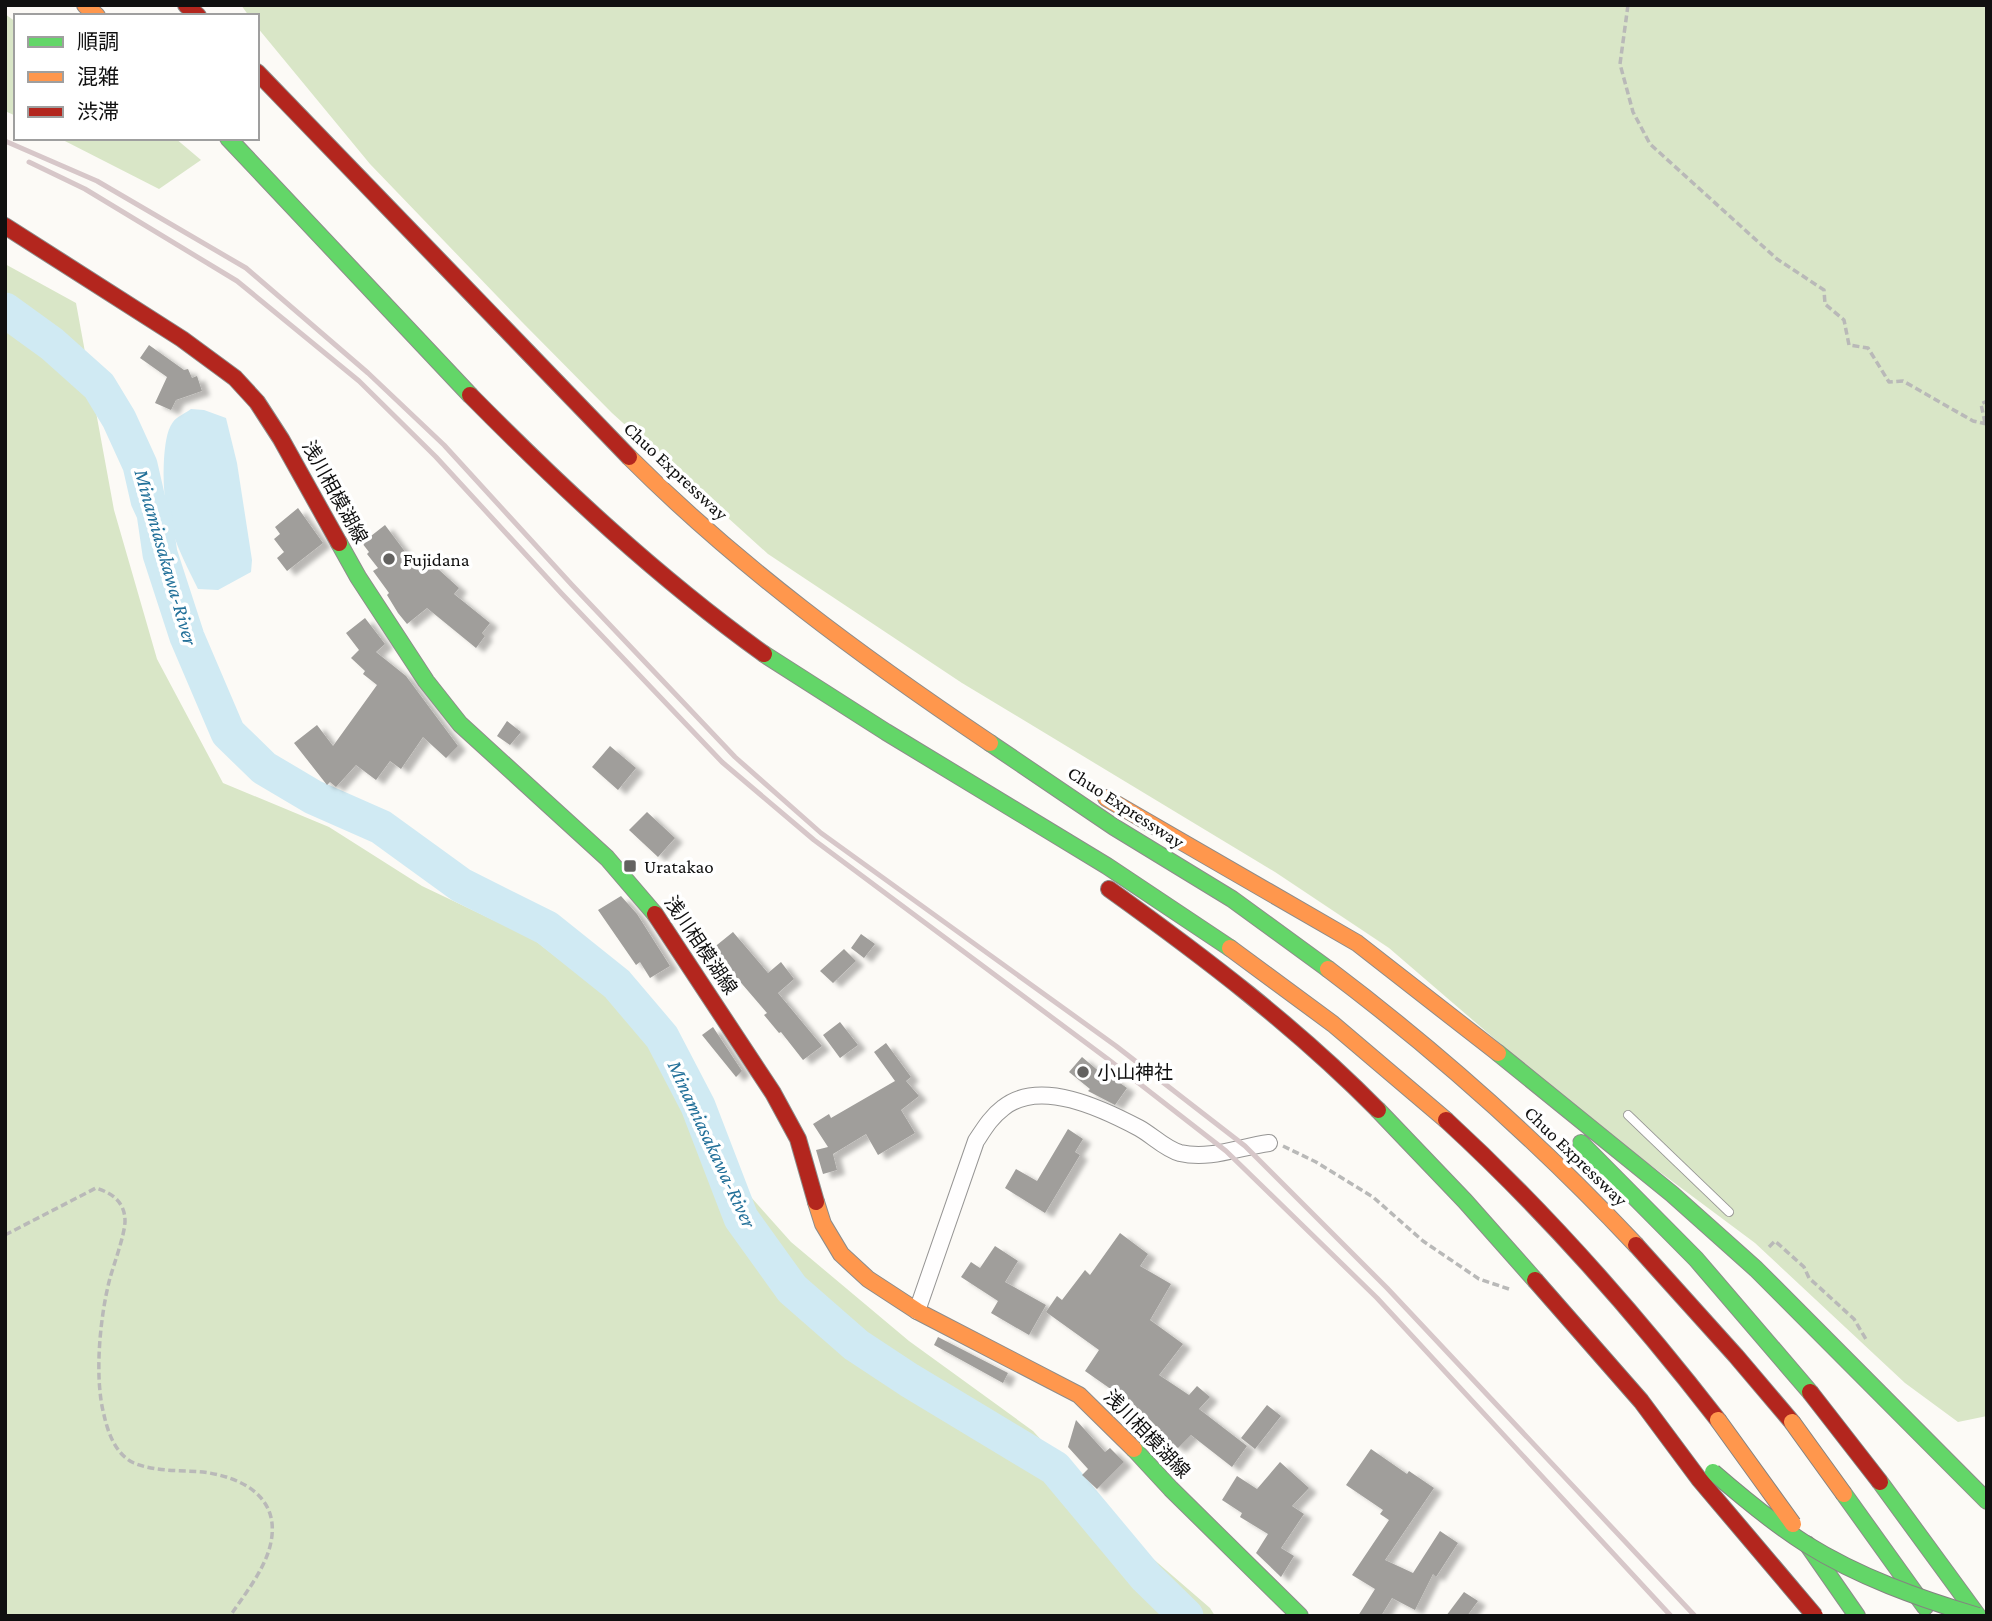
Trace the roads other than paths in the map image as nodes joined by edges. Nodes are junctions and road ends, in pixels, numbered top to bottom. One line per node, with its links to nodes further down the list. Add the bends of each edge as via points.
1 (259, 74): 4 (main road, Chuo Expressway, via 617,445 692,517)
2 (230, 140): 5 (main road, via 451,376 567,491 721,622)
3 (5, 226): 14 (main road, 浅川相模湖線, via 183,339 235,378 257,402 358,577 426,681 460,724 607,858 659,918 798,1139 823,1224 841,1254 868,1279)
4 (847, 644): 6 (main road); 21 (main road, Chuo Expressway, bridge, via 1297,946 1380,1009 1516,1126 1668,1276 1734,1352 1792,1422)
5 (892, 737): 8 (main road); 17 (main road, bridge, via 1156,897 1249,961 1353,1040 1462,1135 1572,1244 1643,1325)
6 (1057, 769)
7 (1092, 790): 10 (main road, via 1357,943)
8 (1071, 863)
9 (1093, 878): 15 (main road, bridge, via 1203,957 1332,1065 1473,1209)
10 (1474, 1036): 16 (main road, via 1553,1096 1726,1242 1808,1318); 22 (main road, bridge, via 1696,1259 1810,1392)
11 (1628, 1115): 13 (lane)
12 (1269, 1143): 14 (street, via 1207,1156 1177,1153 1139,1128 1073,1099 1047,1095 1004,1106 976,1141)
13 (1729, 1213)
14 (917, 1311): 18 (main road, 浅川相模湖線, via 1079,1395)
15 (1641, 1401): 17 (main road, bridge, via 1728,1485); 19 (main road, bridge, via 1699,1479)
16 (1987, 1501)
17 (1807, 1544): 20 (main road); 22 (main road, bridge, via 1876,1581)
18 (1300, 1616)
19 (1815, 1616)
20 (1857, 1616)
21 (1931, 1616)
22 (1978, 1616)

